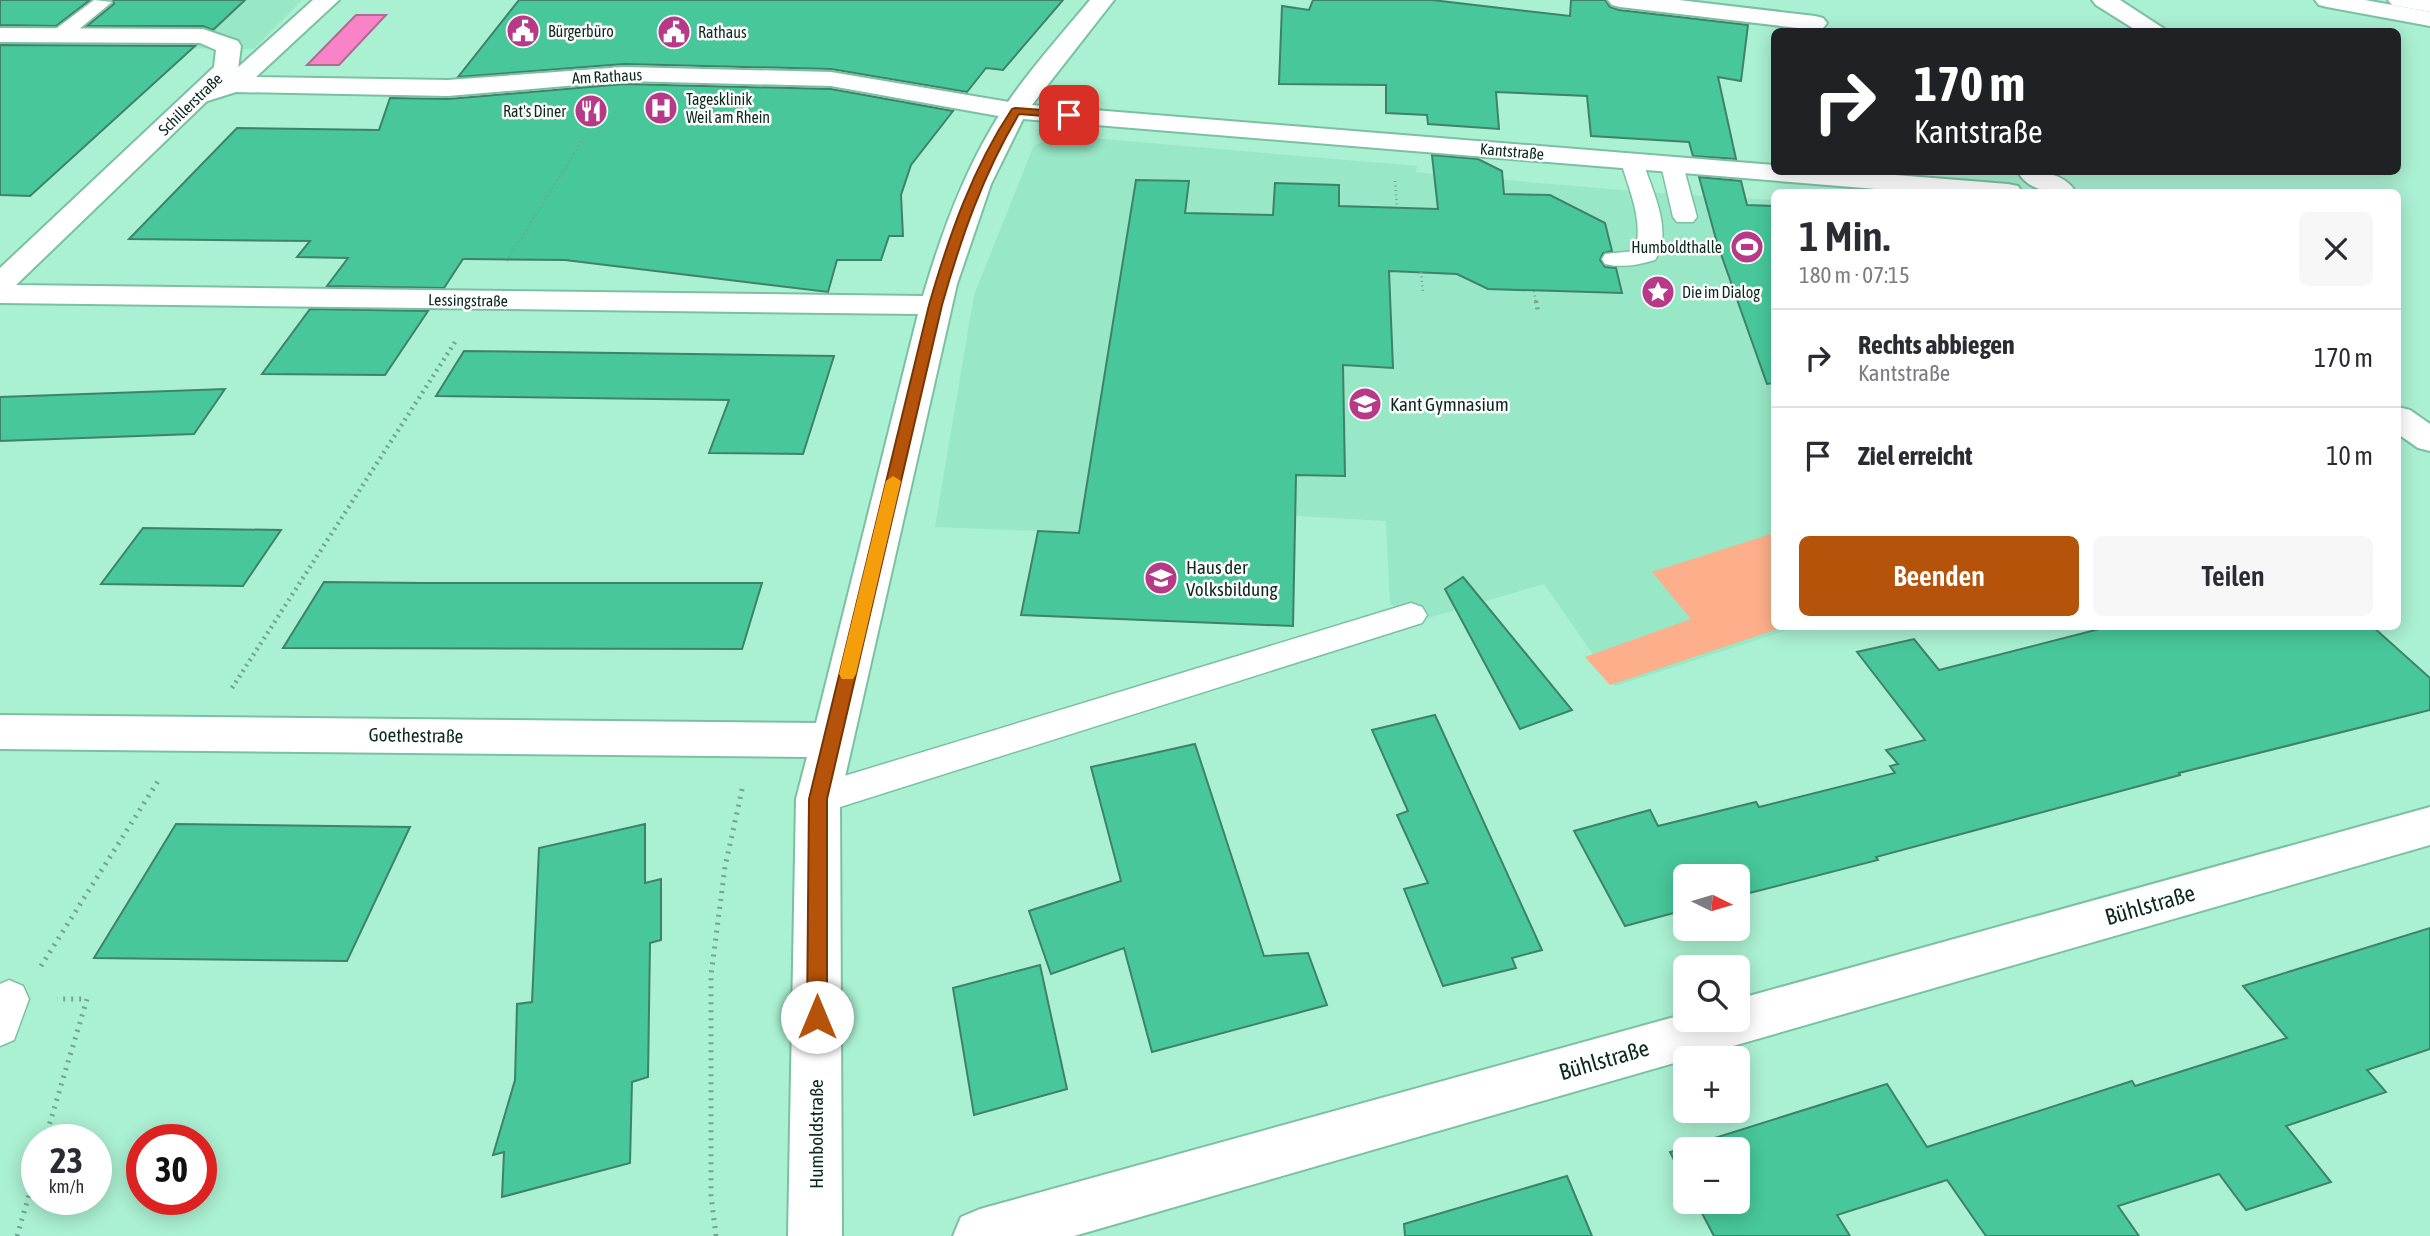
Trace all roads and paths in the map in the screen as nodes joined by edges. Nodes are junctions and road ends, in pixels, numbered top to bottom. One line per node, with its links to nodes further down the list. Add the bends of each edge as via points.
1 (327, 0): 14 (street)
2 (1102, 0): 16 (street, Humboldstraße)
3 (1620, 0): 9 (street)
4 (2104, 0): 11 (street)
5 (2327, 0): 10 (street)
6 (2400, 0): 8 (street)
7 (103, 2): 13 (lane)
8 (2430, 5)
9 (1818, 18)
10 (2430, 19)
11 (2150, 28)
12 (0, 35): 13 (street, Schillerstraße)
13 (60, 35): 15 (street, Schillerstraße, via 203,36 229,46 226,69)
14 (234, 84): 15 (street, Am Rathaus); 16 (street, Am Rathaus, via 448,88 624,74 831,79)
15 (198, 96): 30 (street, Schillerstraße)
16 (1015, 111): 18 (street, Kantstraße); 35 (street, Humboldstraße, via 976,183)
17 (585, 136): 34 (path)
18 (1632, 162): 19 (street, Kantstraße); 28 (lane, via 1651,242 1646,255)
19 (1672, 165): 20 (street, Kantstraße); 27 (lane)
20 (1771, 173)
21 (1796, 175): 23 (street, Kantstraße)
22 (2036, 175): 24 (street)
23 (1971, 189)
24 (2057, 189)
25 (1396, 193): 26 (path)
26 (1397, 208)
27 (1685, 217)
28 (1614, 259)
29 (1421, 272): 32 (path)
30 (0, 284)
31 (1534, 291): 36 (path)
32 (1423, 293)
33 (0, 295): 34 (street, Lessingstraße)
34 (483, 300): 35 (street, Lessingstraße); 41 (path)
35 (936, 305): 43 (street, Humboldstraße)
36 (1538, 311)
37 (2401, 420): 38 (street)
38 (2430, 440)
39 (1411, 615): 44 (lane)
40 (0, 732): 41 (street, Goethestraße)
41 (196, 732): 42 (street, Goethestraße); 46 (path)
42 (753, 738): 43 (street, Goethestraße); 50 (path, via 726,867 711,975 711,1196)
43 (832, 740): 44 (street, Humboldstraße)
44 (818, 799): 51 (street, Humboldstraße)
45 (2430, 826): 52 (street, Bühlstraße)
46 (10, 1008): 47 (path, via 87,999)
47 (50, 1124)
48 (22, 1215): 49 (path)
49 (16, 1236)
50 (716, 1236)
51 (816, 1236)
52 (980, 1236)

